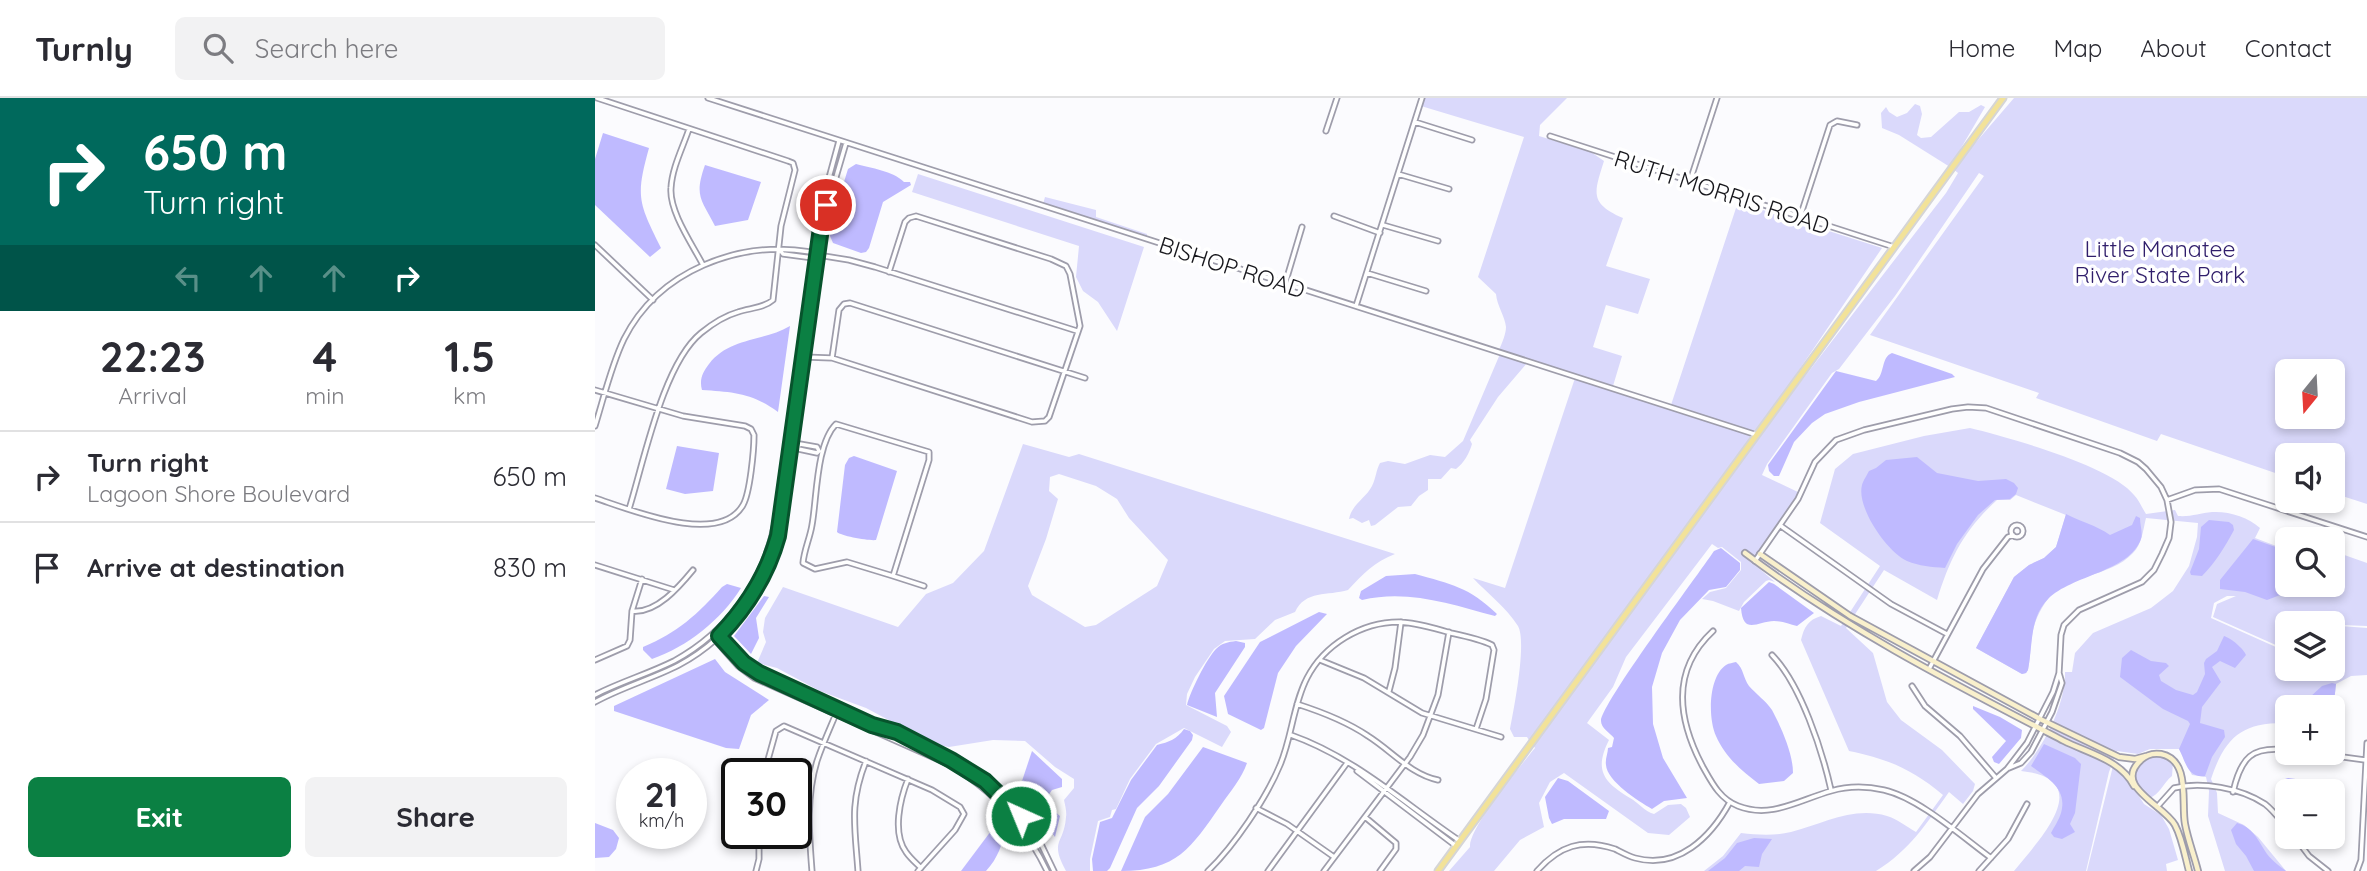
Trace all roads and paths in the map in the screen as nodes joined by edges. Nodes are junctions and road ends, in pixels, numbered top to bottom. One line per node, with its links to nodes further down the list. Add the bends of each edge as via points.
1 (597, 98): 9 (street)
2 (708, 98): 13 (street, BISHOP ROAD)
3 (1337, 98): 10 (street)
4 (1422, 98): 7 (street)
5 (1717, 98): 16 (street)
6 (2003, 98): 25 (main road)
7 (1415, 122): 12 (street); 15 (street)
8 (1857, 125): 19 (street, via 1837,121 1830,125)
9 (689, 129): 26 (street, via 793,163); 28 (street, via 673,175 671,200)
10 (1326, 131)
11 (1550, 136): 16 (street, RUTH MORRIS ROAD)
12 (1472, 140)
13 (839, 141): 14 (street, BISHOP ROAD); 27 (street, via 820,207)
14 (846, 142): 27 (street); 31 (street, BISHOP ROAD)
15 (1398, 174): 17 (street); 20 (street)
16 (1690, 181): 19 (street, RUTH MORRIS ROAD)
17 (1449, 189)
18 (1334, 216): 22 (street)
19 (1800, 217): 25 (street, RUTH MORRIS ROAD)
20 (1382, 224): 22 (street); 23 (street)
21 (1302, 227): 31 (street)
22 (1380, 233): 30 (street)
23 (1438, 241)
24 (596, 247): 33 (street)
25 (1894, 247): 44 (main road)
26 (779, 249): 27 (street); 28 (street, via 724,256); 42 (street, via 771,303 734,313 699,334 677,362)
27 (815, 255): 29 (street); 36 (street)
28 (702, 265): 33 (street)
29 (889, 272): 35 (street); 35 (street, via 905,222 916,216 1066,266 1080,318)
30 (1367, 273): 32 (street); 34 (street)
31 (1285, 284): 34 (street, BISHOP ROAD)
32 (1426, 291)
33 (653, 300): 41 (street, via 623,341)
34 (1356, 307): 44 (street, BISHOP ROAD)
35 (1078, 331): 38 (street)
36 (801, 356): 37 (street); 45 (street); 47 (street)
37 (832, 358): 38 (street, via 1038,422 1052,412); 38 (street, via 839,310 850,303)
38 (1065, 371): 39 (street)
39 (1085, 378)
40 (595, 390): 41 (street)
41 (605, 393): 42 (street); 43 (street)
42 (659, 410): 52 (street); 52 (street, via 751,429 754,440 746,499 739,511 720,522 683,525)
43 (595, 426)
44 (1757, 435): 126 (main road)
45 (785, 446): 47 (street); 72 (street, via 769,548 743,600)
46 (809, 446): 47 (street); 48 (street); 49 (street)
47 (794, 447): 49 (street); 72 (street, via 770,561 738,617)
48 (821, 451): 49 (street); 61 (street, via 803,563 815,569 847,562); 61 (street, via 832,427 840,425 929,452)
49 (808, 452)
50 (595, 498): 52 (street)
51 (2167, 500): 53 (street, via 2153,476 2128,457 2000,412 1968,407 1893,422 1836,440 1815,462); 55 (street, via 2195,490 2219,489); 78 (street, via 2169,538 2154,570 2142,582 2079,610 2064,625)
52 (629, 509)
53 (1781, 526): 57 (street); 71 (street, via 1891,604)
54 (2013, 535): 71 (street, via 1983,569)
55 (2367, 537)
56 (1745, 553): 58 (street)
57 (1760, 554): 58 (street); 66 (street)
58 (1755, 561): 68 (street)
59 (595, 565): 62 (street)
60 (693, 570): 64 (street)
61 (893, 576): 63 (street)
62 (642, 579): 64 (street); 65 (street)
63 (924, 586)
64 (674, 590): 65 (street, via 644,611)
65 (632, 611): 74 (street, via 627,646)
66 (1850, 616): 68 (street); 76 (street)
67 (1401, 622): 70 (street); 75 (street, via 1352,634); 80 (street)
68 (1846, 623): 77 (street)
69 (1713, 631): 118 (street, via 1699,644 1683,680 1684,725 1712,783)
70 (1449, 632): 88 (street); 92 (street, via 1486,642 1494,650)
71 (1947, 634): 76 (street)
72 (715, 636): 81 (street, via 673,661); 82 (street, via 679,665); 85 (street, via 759,673); 87 (street, via 754,678)
73 (1772, 655): 115 (street, via 1800,701 1820,748)
74 (595, 660)
75 (1319, 660): 80 (street); 83 (street)
76 (1933, 662): 77 (street); 84 (street)
77 (1929, 669): 86 (street)
78 (2059, 673): 89 (street); 90 (street, via 2060,695)
79 (1912, 686): 109 (street, via 1925,706 1961,736)
80 (1389, 691): 88 (street)
81 (595, 695)
82 (595, 702)
83 (1297, 704): 94 (street); 107 (street, via 1351,726)
84 (2019, 708): 86 (street); 89 (street)
85 (838, 709): 87 (street); 138 (street, via 897,732 985,781 1021,816)
86 (2015, 715): 91 (street)
87 (836, 716): 96 (street); 137 (street, via 949,764 983,786 1018,821)
88 (1432, 716): 92 (street); 107 (street)
89 (2040, 719): 90 (street); 91 (street)
90 (2047, 723): 93 (street); 101 (street, via 2119,757)
91 (2037, 726): 93 (street); 98 (street)
92 (1476, 729): 95 (street)
93 (2043, 730): 100 (street); 112 (street, via 2116,765)
94 (1291, 735): 106 (street); 121 (street)
95 (1501, 737)
96 (824, 743): 103 (street, via 779,727); 105 (street); 135 (street, via 809,802)
97 (2367, 743): 104 (street)
98 (2023, 749): 100 (street); 108 (street)
99 (2275, 749): 116 (street, via 2251,755)
100 (2029, 754): 108 (street)
101 (2146, 756): 112 (street, via 2134,769); 113 (street, via 2162,754 2173,760)
102 (2345, 757): 104 (street)
103 (768, 758)
104 (2365, 760): 150 (street)
105 (866, 761): 110 (street); 136 (street, via 853,813)
106 (1347, 763): 114 (street); 117 (street); 125 (street)
107 (1405, 764): 111 (street); 114 (street)
108 (2007, 769): 109 (street)
109 (1996, 778): 124 (street, via 1978,793)
110 (908, 779): 133 (street, via 899,810 902,844); 133 (street, via 960,807 964,814)
111 (1439, 779)
112 (2134, 786): 120 (street)
113 (2182, 786): 116 (street, via 2207,785); 120 (street, via 2171,790); 129 (street, via 2184,823)
114 (1387, 788): 117 (street); 126 (street)
115 (1831, 791): 118 (street, via 1769,811); 124 (street, via 1867,786 1887,790 1910,798)
116 (2233, 792): 122 (street, via 2266,805)
117 (1383, 793): 123 (street); 126 (street)
118 (1730, 802): 144 (street, via 1704,839 1684,853 1654,861 1599,845 1573,845 1559,850)
119 (2027, 804): 131 (street, via 2012,834)
120 (2157, 807): 132 (street, via 2174,824)
121 (1256, 808): 125 (street); 139 (street)
122 (2275, 815)
123 (1365, 817): 130 (street); 142 (street, via 1396,843)
124 (1952, 829): 131 (street); 145 (street)
125 (1297, 832): 130 (street); 140 (street)
126 (1458, 844): 143 (main road)
127 (759, 849): 134 (street)
128 (2304, 849): 149 (street)
129 (2193, 856): 132 (street); 148 (street)
130 (1334, 857): 141 (street)
131 (1991, 858): 146 (street)
132 (2186, 858): 147 (street)
133 (920, 870)
134 (755, 871)
135 (811, 871)
136 (858, 871)
137 (1047, 871)
138 (1054, 871)
139 (1208, 871)
140 (1268, 871)
141 (1324, 871)
142 (1380, 871)
143 (1438, 871)
144 (1537, 871)
145 (1914, 871)
146 (1979, 871)
147 (2189, 871)
148 (2198, 871)
149 (2328, 871)
150 (2357, 871)

